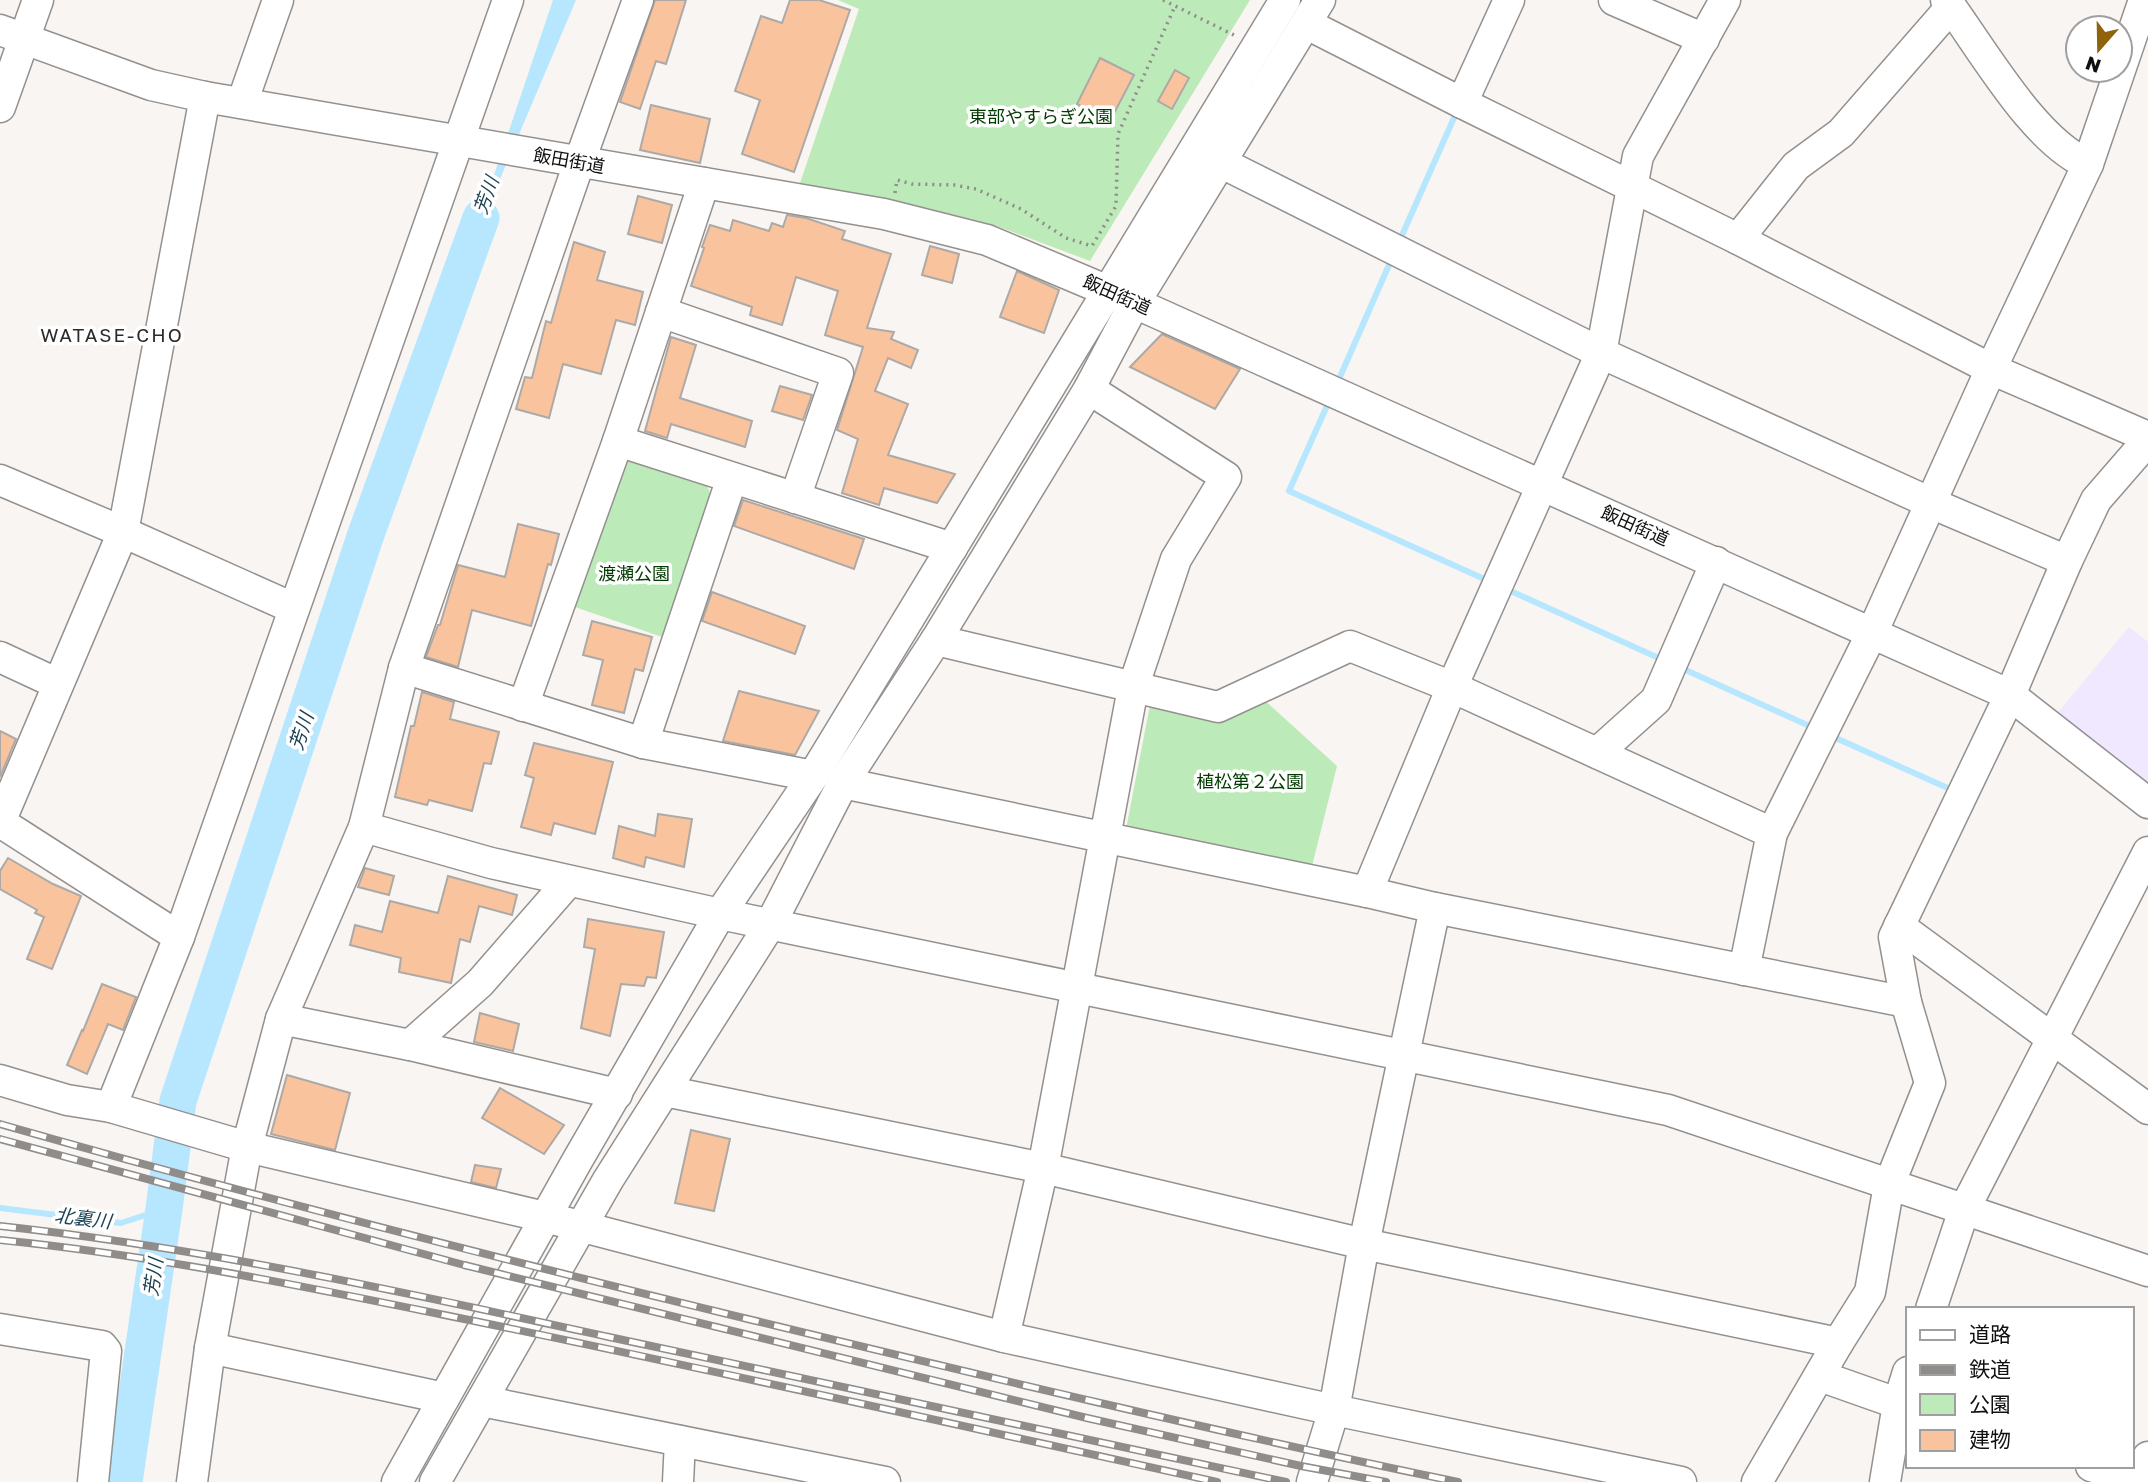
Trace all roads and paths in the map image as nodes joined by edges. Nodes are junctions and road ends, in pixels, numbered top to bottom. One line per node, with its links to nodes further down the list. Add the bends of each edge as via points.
1 (38, 0): 14 (street)
2 (278, 0): 18 (street)
3 (508, 0): 21 (street)
4 (638, 0): 22 (street)
5 (1164, 0): 12 (path)
6 (1285, 0): 16 (street)
7 (1509, 0): 19 (street)
8 (1614, 0): 15 (street)
9 (1725, 0): 15 (street)
10 (2144, 0): 24 (street)
11 (1949, 3): 24 (street, via 2029,116 2056,143); 28 (street, via 1882,89 1841,134 1796,166)
12 (1175, 6): 16 (path); 27 (path, via 1118,134 1116,206 1091,246 1066,238 995,196 954,185 897,180)
13 (1314, 12): 19 (street); 23 (street)
14 (12, 34): 17 (street, 飯田街道, via 151,85); 20 (street)
15 (1704, 39): 26 (street, via 1638,156)
16 (1257, 46): 29 (street)
17 (205, 97): 18 (street, 飯田街道); 41 (street)
18 (242, 103): 21 (street, 飯田街道)
19 (1462, 103): 26 (street)
20 (0, 107)
21 (459, 141): 22 (street, 飯田街道); 45 (street)
22 (579, 163): 25 (street, 飯田街道); 49 (street)
23 (1222, 163): 29 (street); 31 (street)
24 (2088, 164): 32 (street)
25 (704, 183): 27 (street, 飯田街道); 30 (street)
26 (1632, 186): 28 (street); 31 (street)
27 (891, 216): 29 (street, 飯田街道, via 987,240)
28 (1738, 239): 32 (street)
29 (1122, 297): 33 (street); 38 (street, 飯田街道); 42 (street)
30 (661, 312): 35 (street); 39 (street, via 838,373)
31 (1601, 353): 38 (street); 40 (street)
32 (1991, 369): 34 (street); 40 (street)
33 (1089, 389): 47 (street); 52 (street, via 1226,477 1176,559)
34 (2148, 439): 43 (street, via 2096,500)
35 (618, 441): 36 (street); 54 (street)
36 (732, 478): 39 (street); 55 (street)
37 (0, 480): 41 (street)
38 (1541, 484): 44 (street, 飯田街道); 51 (street)
39 (794, 498): 42 (street)
40 (1931, 503): 43 (street); 46 (street)
41 (123, 531): 45 (street); 50 (street)
42 (952, 548): 57 (street)
43 (2067, 561): 53 (street)
44 (1716, 562): 46 (street, 飯田街道); 56 (street, via 1656,701)
45 (293, 608): 70 (street)
46 (1872, 633): 53 (street, 飯田街道); 61 (street)
47 (936, 640): 52 (street); 58 (street)
48 (0, 657): 50 (street)
49 (404, 668): 54 (street); 60 (street)
50 (58, 684): 70 (street, via 0,822)
51 (1452, 687): 52 (street, via 1350,646 1218,707); 56 (street); 65 (street)
52 (1133, 688): 62 (street)
53 (2010, 695): 59 (street, 飯田街道); 69 (street)
54 (523, 706): 55 (street)
55 (643, 743): 57 (street)
56 (1597, 753): 61 (street)
57 (813, 776): 67 (street)
58 (843, 783): 62 (street); 68 (street)
59 (2148, 803)
60 (364, 827): 64 (street); 74 (street)
61 (1772, 833): 71 (street)
62 (1105, 837): 65 (street); 72 (street)
63 (2148, 852): 75 (street)
64 (569, 881): 67 (street); 76 (street, via 480,983)
65 (1367, 892): 66 (street)
66 (1435, 908): 71 (street); 77 (street)
67 (720, 914): 68 (street); 80 (street)
68 (771, 923): 72 (street); 79 (street)
69 (1899, 926): 73 (street, via 1894,937); 75 (street)
70 (179, 937): 81 (street)
71 (1744, 970): 73 (street)
72 (1078, 988): 77 (street); 84 (street)
73 (1906, 1002): 85 (street, via 1930,1083)
74 (281, 1019): 76 (street); 83 (street)
75 (2053, 1037): 82 (street); 86 (street)
76 (410, 1045): 80 (street)
77 (1404, 1054): 85 (street, via 1668,1110); 89 (street)
78 (0, 1080): 81 (street, via 67,1100)
79 (665, 1091): 84 (street); 88 (street)
80 (617, 1094): 87 (street)
81 (115, 1108): 83 (street)
82 (2148, 1108)
83 (247, 1147): 87 (street); 95 (street)
84 (1043, 1168): 89 (street); 93 (street)
85 (1889, 1185): 86 (street); 94 (street, via 1870,1292)
86 (1964, 1210): 90 (street); 91 (street)
87 (545, 1217): 88 (street); 98 (street)
88 (581, 1227): 93 (street); 99 (street)
89 (1364, 1244): 94 (street); 101 (street)
90 (2148, 1270)
91 (1932, 1307)
92 (0, 1329): 105 (street, via 102,1346 106,1351)
93 (1004, 1337): 101 (street)
94 (1838, 1343): 96 (street)
95 (210, 1348): 98 (street); 106 (street)
96 (1820, 1376): 100 (street); 113 (street)
97 (1906, 1385): 100 (street)
98 (444, 1398): 107 (street)
99 (482, 1401): 102 (street); 108 (street)
100 (1903, 1405): 114 (street)
101 (1334, 1410): 111 (street); 112 (street)
102 (680, 1441): 109 (street); 110 (street)
103 (2148, 1457): 115 (street)
104 (2097, 1468): 115 (street)
105 (93, 1482)
106 (192, 1482)
107 (397, 1482)
108 (435, 1482)
109 (678, 1482)
110 (885, 1482)
111 (1312, 1482)
112 (1681, 1482)
113 (1757, 1482)
114 (1885, 1482)
115 (2139, 1482)

